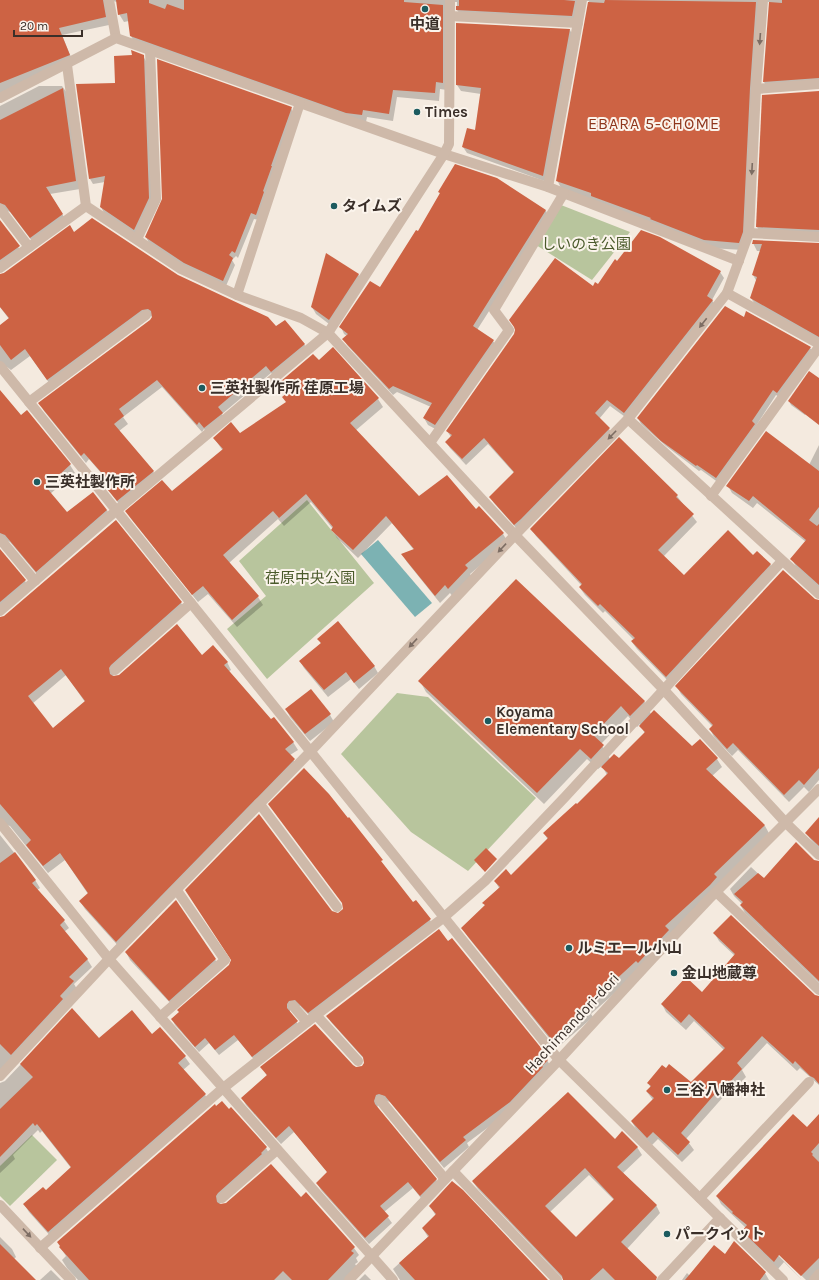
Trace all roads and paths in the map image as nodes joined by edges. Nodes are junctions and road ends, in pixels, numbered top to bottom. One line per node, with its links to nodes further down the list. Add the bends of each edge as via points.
1 (109, 0): 7 (street)
2 (450, 0): 5 (street)
3 (582, 0): 6 (street)
4 (763, 0): 11 (street, one-way to 11)
5 (450, 16): 6 (street); 14 (street, via 449,144)
6 (578, 23): 15 (street)
7 (116, 38): 8 (street); 9 (street)
8 (150, 50): 13 (street); 21 (street, via 156,199)
9 (67, 65): 12 (street); 17 (street)
10 (819, 84): 11 (street)
11 (756, 89): 19 (street, one-way to 19)
12 (0, 98)
13 (300, 103): 14 (street); 26 (street)
14 (444, 154): 15 (street); 28 (street)
15 (548, 188): 16 (street)
16 (564, 194): 23 (street); 33 (street, via 494,310 509,330)
17 (86, 206): 21 (street); 22 (street)
18 (0, 209): 22 (street)
19 (749, 233): 20 (street); 23 (street)
20 (819, 237)
21 (137, 239): 26 (street, via 181,269)
22 (29, 247): 24 (street)
23 (740, 260): 25 (street)
24 (0, 268)
25 (727, 293): 29 (street); 32 (street, one-way to 32)
26 (237, 295): 28 (street, via 301,318)
27 (146, 315): 31 (street)
28 (328, 333): 33 (street); 35 (street)
29 (819, 346): 34 (street)
30 (0, 366): 31 (street)
31 (29, 402): 35 (street)
32 (628, 419): 34 (street); 36 (street, one-way to 36)
33 (430, 443): 36 (street)
34 (711, 496): 38 (street)
35 (117, 510): 39 (street); 41 (street)
36 (515, 535): 44 (street); 45 (street, one-way to 45)
37 (0, 539): 39 (street)
38 (782, 561): 40 (street); 44 (street)
39 (35, 581): 42 (street)
40 (819, 594)
41 (191, 603): 43 (street); 45 (street)
42 (0, 611)
43 (115, 670)
44 (664, 690): 49 (street); 54 (street, via 485,881)
45 (310, 752): 47 (street); 54 (street)
46 (819, 789): 49 (street, Hachimandori-dori)
47 (259, 803): 51 (street); 53 (street)
48 (0, 823): 55 (street)
49 (786, 823): 50 (street); 52 (street, Hachimandori-dori)
50 (819, 855)
51 (176, 889): 55 (street); 59 (street, via 225,960)
52 (716, 892): 56 (street); 61 (street, Hachimandori-dori)
53 (337, 907)
54 (443, 918): 58 (street); 61 (street)
55 (109, 959): 59 (street); 63 (street)
56 (819, 990)
57 (293, 1006): 60 (street)
58 (316, 1015): 60 (street); 62 (street)
59 (160, 1017): 65 (street)
60 (306, 1022): 65 (street)
61 (559, 1060): 68 (street, Hachimandori-dori); 71 (street)
62 (358, 1061)
63 (2, 1070)
64 (809, 1082): 71 (street)
65 (222, 1089): 67 (street); 74 (street)
66 (380, 1100): 69 (street)
67 (276, 1150): 70 (street); 75 (street)
68 (453, 1171): 69 (street, Hachimandori-dori); 80 (street)
69 (445, 1179): 75 (street, Hachimandori-dori)
70 (222, 1198)
71 (700, 1198): 73 (street)
72 (1, 1207): 74 (street, one-way to 74)
73 (720, 1218): 81 (street); 82 (street)
74 (40, 1248): 77 (street)
75 (371, 1257): 78 (street, Hachimandori-dori); 79 (street)
76 (819, 1274): 83 (street)
77 (71, 1280)
78 (349, 1280)
79 (393, 1280)
80 (557, 1280)
81 (662, 1280)
82 (783, 1280)
83 (814, 1280)

